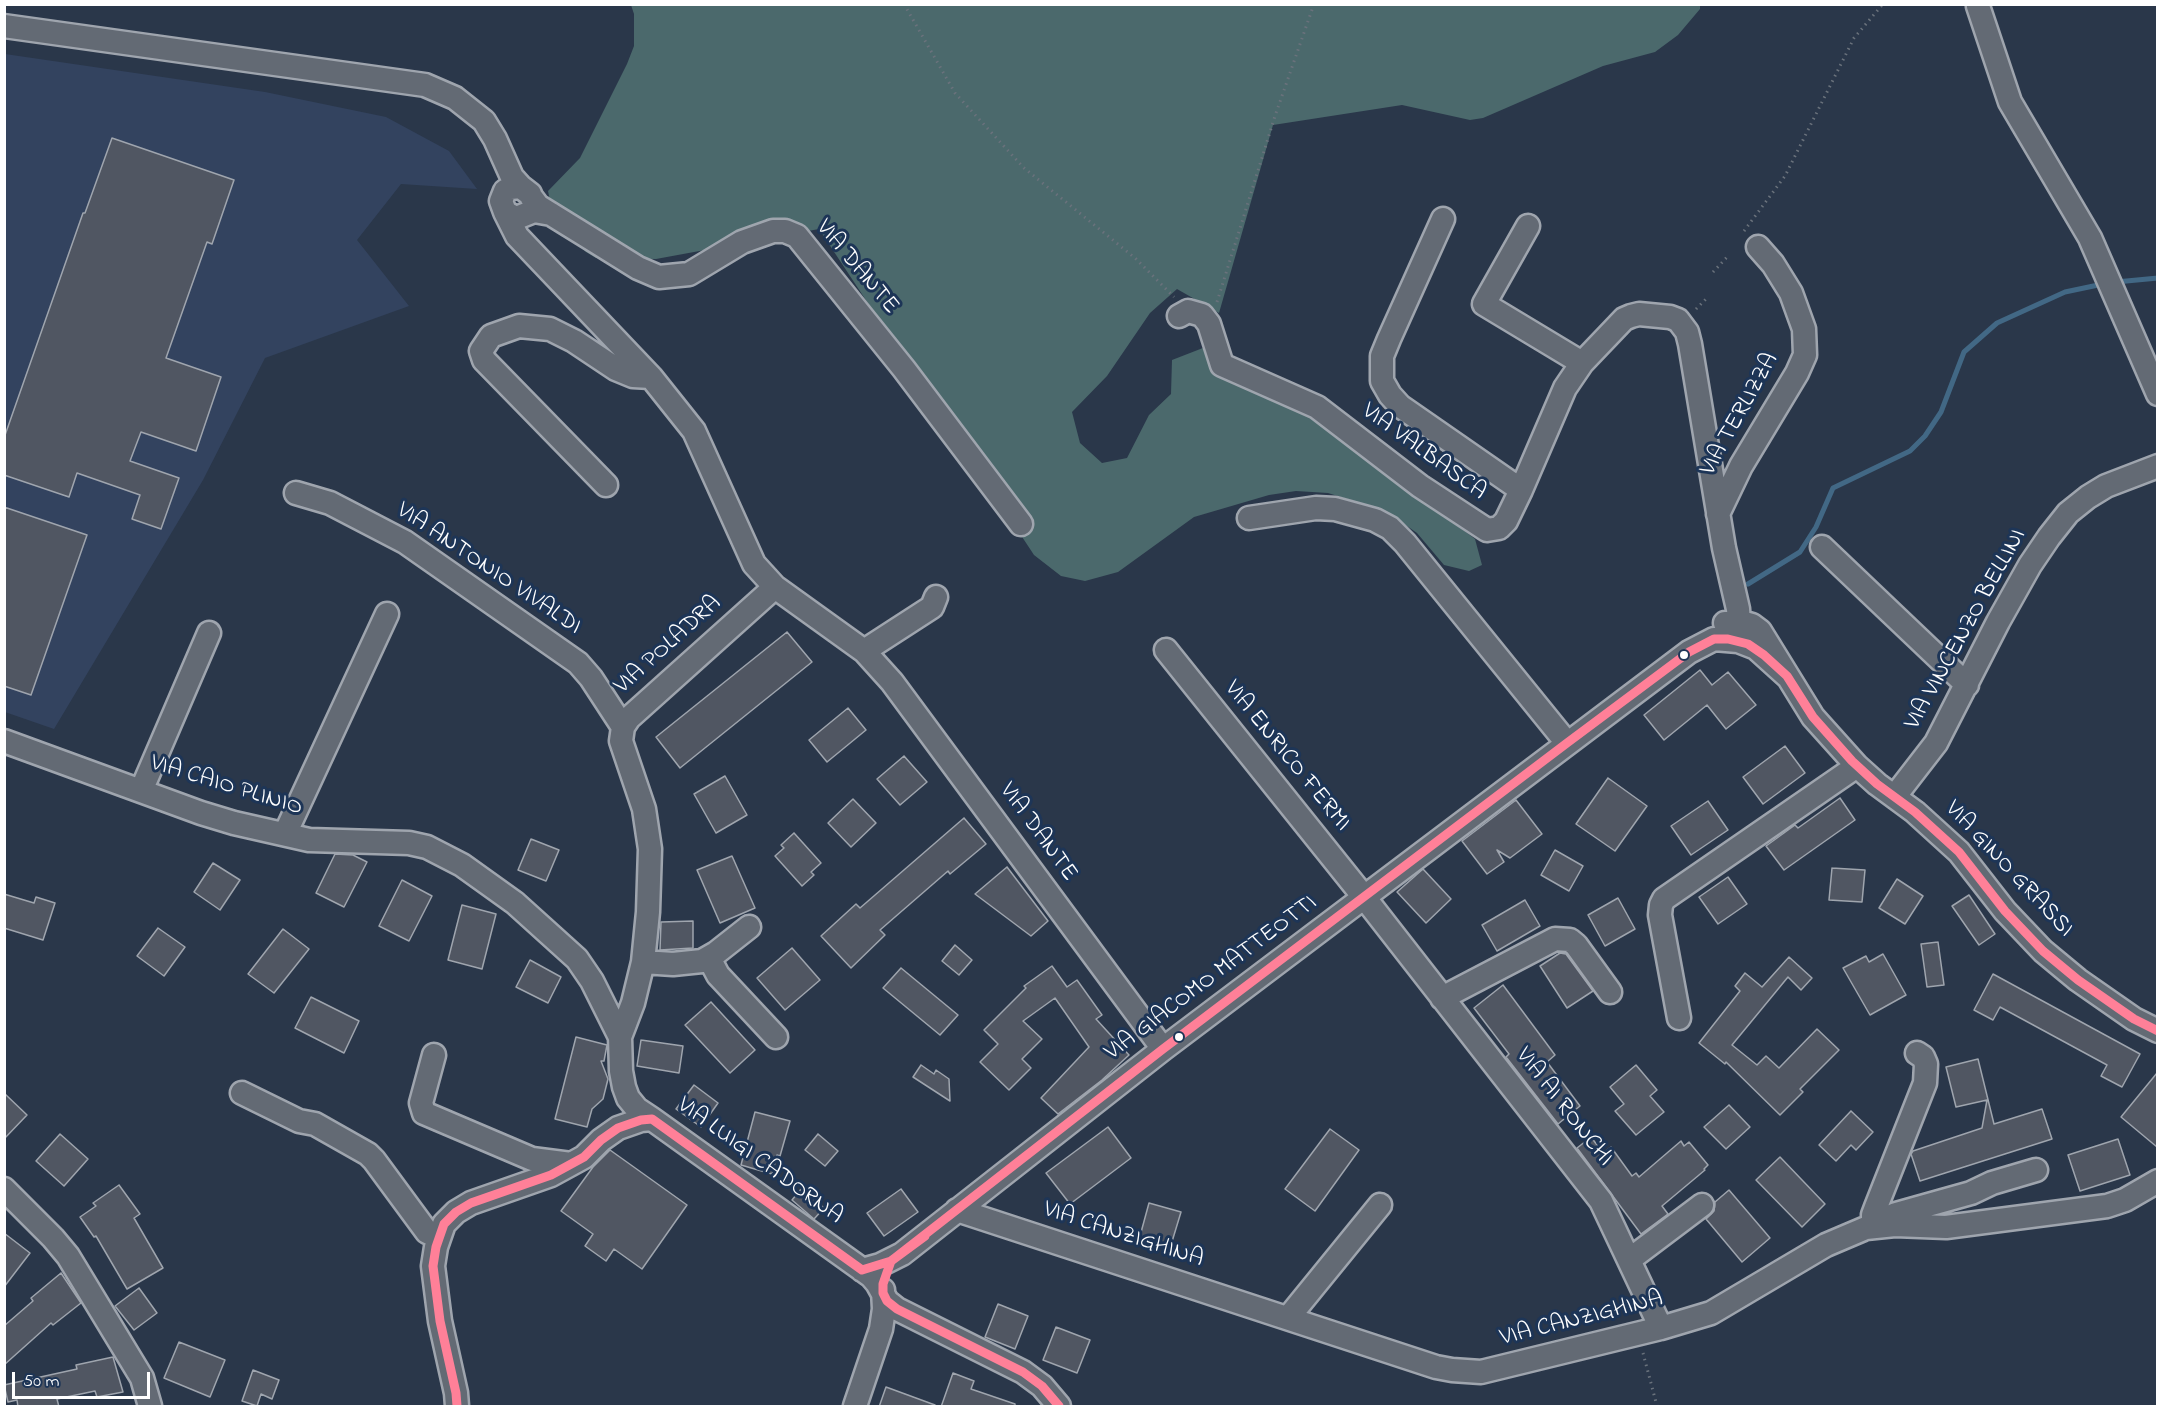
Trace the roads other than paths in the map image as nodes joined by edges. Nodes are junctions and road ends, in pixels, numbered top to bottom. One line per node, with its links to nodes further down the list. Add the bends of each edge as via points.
1 (1978, 6): 10 (street, via 2010,102 2090,238)
2 (4, 26): 3 (street, via 441,90 484,121 495,139)
3 (519, 203): 9 (street, VIA DANTE, via 517,236); 17 (street, VIA DANTE, via 538,206 659,277 689,274 742,242 773,231 797,236)
4 (1443, 219): 13 (street, via 1385,348 1382,381 1400,406)
5 (1528, 226): 8 (street, via 1484,304)
6 (1758, 248): 15 (street, VIA TERLIZZA, via 1791,293 1804,329 1805,356 1741,466)
7 (1184, 314): 13 (street, VIA VALBASCA, via 1195,311 1209,324 1222,365 1317,408 1482,529 1502,526)
8 (1582, 363): 13 (street, VIA VALBASCA, via 1565,388); 15 (street, VIA VALBASCA, via 1631,316 1670,317 1682,324 1690,344)
9 (651, 377): 12 (street, via 633,376 616,369 550,329 519,326 491,336 481,351 484,360); 19 (street, VIA DANTE, via 694,431 754,564)
10 (2157, 394)
11 (2157, 466): 26 (street, VIA VINCENZO BELLINI, via 2106,486 2068,513 2030,565)
12 (606, 485)
13 (1521, 490)
14 (296, 493): 27 (street, VIA ANTONIO VIVALDI, via 330,504 405,542 578,663)
15 (1718, 514): 22 (street, VIA VALBASCA)
16 (1249, 518): 29 (street, via 1335,509 1390,528)
17 (1021, 524)
18 (1822, 547): 26 (street)
19 (776, 587): 25 (street, VIA DANTE); 27 (street, VIA POLADRA)
20 (936, 597): 25 (street, via 933,607)
21 (387, 614): 33 (street)
22 (1738, 632): 29 (street, VIA GIACOMO MATTEOTTI, via 1689,652); 30 (street, VIA GINO GRASSI, via 1787,676 1813,717)
23 (209, 633): 31 (street)
24 (1166, 650): 34 (street, VIA ENRICO FERMI)
25 (864, 651): 44 (street, VIA DANTE, via 892,682)
26 (1967, 685): 32 (street, VIA VINCENZO BELLINI, via 1936,743)
27 (622, 727): 37 (street, VIA POLADRA, via 621,741 649,834)
28 (4, 741): 31 (street, VIA CAIO PLINIO)
29 (1567, 743): 34 (street, VIA GIACOMO MATTEOTTI)
30 (1857, 766): 32 (street, VIA GINO GRASSI); 40 (street, via 1664,899 1660,915)
31 (141, 791): 33 (street, VIA CAIO PLINIO, via 234,823)
32 (1895, 796): 41 (street, VIA GINO GRASSI, via 1959,852 2005,911 2043,951 2134,1019)
33 (285, 834): 42 (street, VIA CAIO PLINIO, via 327,842 408,843 427,847 462,865 514,903 578,959)
34 (1364, 897): 39 (street, VIA AI RONCHI); 44 (street, VIA GIACOMO MATTEOTTI)
35 (749, 927): 36 (street)
36 (709, 958): 37 (street, via 694,962); 43 (street, via 718,975)
37 (643, 962): 42 (street, VIA POLADRA)
38 (1610, 992): 39 (street, via 1576,945 1570,940 1555,939)
39 (1442, 998): 59 (street, VIA AI RONCHI, via 1601,1200)
40 (1679, 1018)
41 (2157, 1031)
42 (620, 1036): 48 (street, VIA CAIO PLINIO, via 628,1098)
43 (776, 1037)
44 (1164, 1049): 55 (street, VIA GIACOMO MATTEOTTI)
45 (1917, 1053): 57 (street, via 1926,1064 1925,1083 1873,1215)
46 (434, 1055): 49 (street, via 421,1103 424,1113 532,1160)
47 (242, 1093): 58 (street, via 315,1124 368,1154 427,1232)
48 (652, 1119): 49 (street, VIA LUIGI CADORNA, via 610,1133); 61 (street, VIA LUIGI CADORNA)
49 (572, 1164): 58 (street, VIA LUIGI CADORNA, via 471,1203 444,1224)
50 (2036, 1170): 57 (street, VIA CANZIGHINA, via 1896,1214)
51 (2157, 1181): 57 (street, VIA CANZIGHINA, via 2107,1206 1946,1227)
52 (4, 1189): 65 (street, via 68,1256 142,1377)
53 (1380, 1205): 63 (street)
54 (1702, 1205): 59 (street)
55 (957, 1210): 60 (street, VIA GIACOMO MATTEOTTI); 63 (street, VIA CANZIGHINA)
56 (1355, 1213): 63 (street)
57 (1873, 1227): 64 (street, VIA CANZIGHINA, via 1826,1245 1710,1313)
58 (439, 1238): 66 (street, VIA LUIGI CADORNA, via 433,1266 435,1288)
59 (1629, 1260): 64 (street, VIA AI RONCHI)
60 (891, 1261): 61 (street, VIA GIACOMO MATTEOTTI); 62 (street)
61 (862, 1269): 62 (street, VIA LUIGI CADORNA)
62 (883, 1293): 67 (street, via 881,1329); 68 (street, VIA LUIGI CADORNA, via 897,1309 1034,1379)
63 (1280, 1315): 64 (street, VIA CANZIGHINA, via 1436,1367 1469,1372 1491,1371)
64 (1661, 1328)
65 (150, 1407)
66 (457, 1407)
67 (855, 1407)
68 (1059, 1407)

